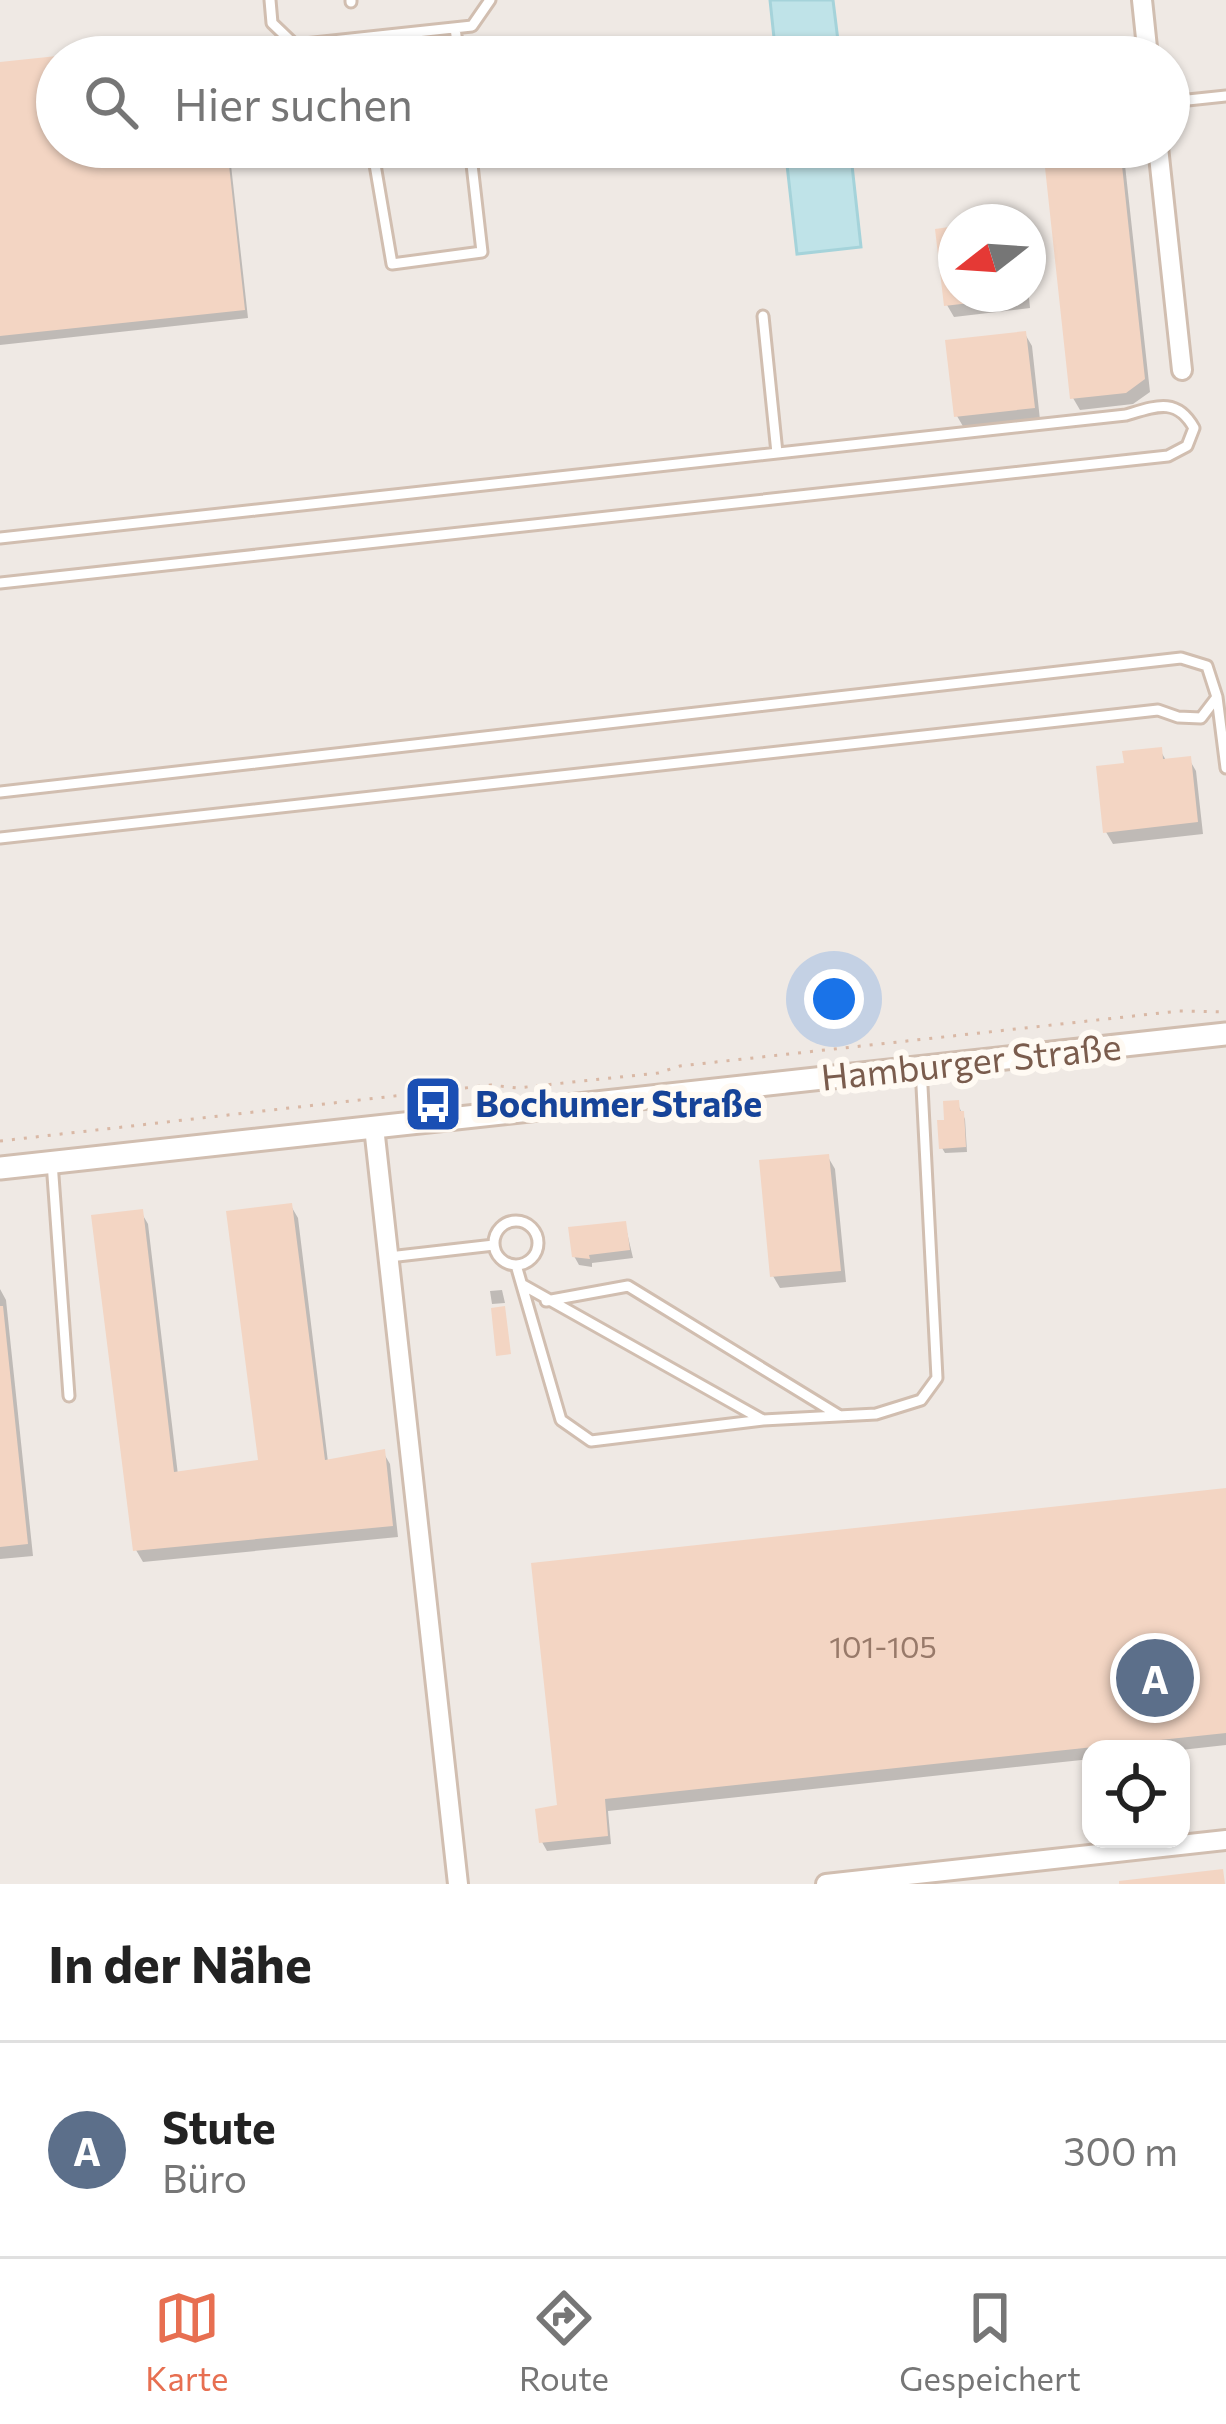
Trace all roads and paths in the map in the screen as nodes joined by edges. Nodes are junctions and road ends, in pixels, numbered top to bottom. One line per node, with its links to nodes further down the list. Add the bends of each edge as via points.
1 (270, 0): 5 (lane, via 272,23)
2 (490, 0): 4 (lane, via 472,26)
3 (1142, 0): 8 (street)
4 (455, 28): 6 (lane); 7 (lane)
5 (286, 36)
6 (381, 36)
7 (456, 36)
8 (1146, 36)
9 (1226, 96): 10 (lane)
10 (1190, 100)
11 (376, 168): 12 (lane, via 392,264 482,252)
12 (472, 168)
13 (1160, 168): 15 (street)
14 (763, 316): 16 (lane)
15 (1182, 370)
16 (777, 453): 17 (lane); 18 (lane, via 1126,415 1165,404 1185,412 1195,428 1187,446 1168,456)
17 (0, 538)
18 (0, 583)
19 (1217, 697): 20 (lane); 21 (lane, via 1208,666 1181,658); 22 (lane, via 1201,718 1158,710)
20 (1226, 768)
21 (0, 792)
22 (0, 838)
23 (1226, 1012): 27 (path)
24 (1226, 1034): 25 (street, Hamburger Straße)
25 (920, 1067): 26 (street, Hamburger Straße); 36 (lane, via 938,1378 921,1400)
26 (374, 1127): 28 (street, Hamburger Straße); 31 (street)
27 (0, 1141)
28 (52, 1162): 29 (street, Hamburger Straße); 35 (lane)
29 (0, 1168)
30 (494, 1245): 31 (lane); 32 (lane); 32 (lane, via 511,1221 531,1227 538,1246)
31 (389, 1257): 39 (street)
32 (516, 1265): 33 (lane)
33 (523, 1285): 34 (lane); 37 (lane, via 561,1420 591,1441)
34 (546, 1300): 36 (lane, via 628,1286); 37 (lane)
35 (69, 1396)
36 (842, 1417): 37 (lane)
37 (763, 1420)
38 (1226, 1840): 40 (street)
39 (458, 1884)
40 (826, 1884)

